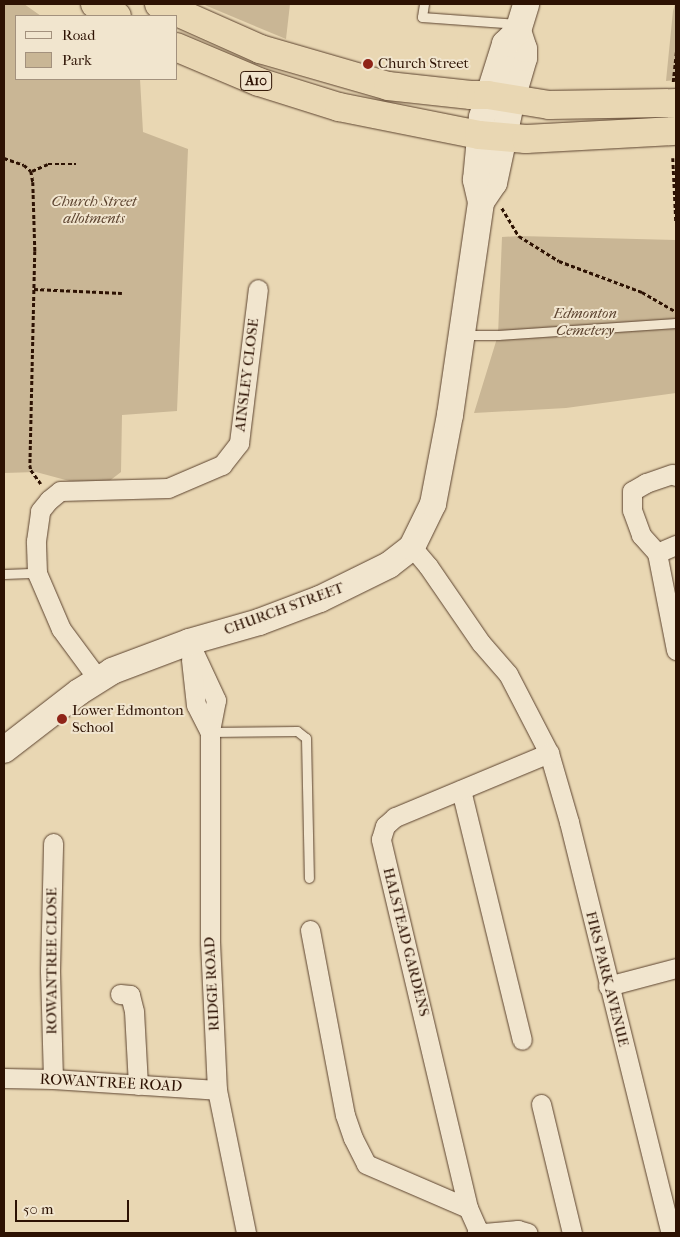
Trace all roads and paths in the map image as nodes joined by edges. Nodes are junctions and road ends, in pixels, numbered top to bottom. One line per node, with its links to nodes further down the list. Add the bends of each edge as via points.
1 (95, 4): 4 (highway)
2 (158, 4): 9 (highway, A10, via 260,49 388,86 471,96)
3 (424, 4): 5 (lane, via 422,17)
4 (115, 15)
5 (521, 20): 9 (main road, CHURCH STREET, via 524,58)
6 (178, 48): 9 (highway, A10, via 259,82 339,107)
7 (676, 51): 8 (path)
8 (675, 94): 9 (highway, A10, via 549,105)
9 (495, 117): 10 (highway, A10, via 575,124 595,134); 15 (main road, CHURCH STREET, via 476,180)
10 (676, 131)
11 (4, 158): 14 (path)
12 (673, 158): 16 (path)
13 (76, 164): 14 (path, via 48,164)
14 (31, 171): 17 (path)
15 (492, 205): 20 (path, via 518,236 559,261 642,292); 22 (main road, CHURCH STREET)
16 (676, 221)
17 (34, 289): 19 (path); 24 (path, via 30,465)
18 (258, 289): 24 (street, AINSLEY CLOSE, via 238,443 222,465 168,488 60,491)
19 (122, 293)
20 (676, 312)
21 (676, 323): 22 (lane)
22 (463, 335): 26 (main road, CHURCH STREET, via 433,504)
23 (676, 476): 27 (street, via 672,474 632,491 632,510 641,535)
24 (52, 497): 28 (street, via 40,511 36,541)
25 (676, 545): 27 (street)
26 (412, 547): 30 (main road, CHURCH STREET, via 389,565 320,599 260,622); 35 (street, FIRS PARK AVENUE, via 481,643 497,680 536,728)
27 (657, 553): 31 (street)
28 (37, 573): 29 (lane); 32 (street, via 61,629)
29 (4, 574)
30 (189, 642): 32 (main road, CHURCH STREET, via 128,664); 33 (street, RIDGE ROAD, via 216,700)
31 (676, 650)
32 (98, 679): 34 (main road, CHURCH STREET)
33 (210, 732): 38 (lane, via 297,731 306,738); 47 (street, RIDGE ROAD, via 210,942)
34 (4, 750)
35 (549, 752): 36 (street, HALSTEAD GARDENS); 41 (street, FIRS PARK AVENUE)
36 (461, 790): 43 (street); 50 (street, HALSTEAD GARDENS, via 395,817 385,826 381,839)
37 (54, 843): 45 (street, ROWANTREE CLOSE, via 50,970)
38 (309, 878)
39 (310, 930): 50 (street, via 344,1115 366,1164)
40 (676, 968): 41 (street)
41 (608, 986): 49 (street, FIRS PARK AVENUE)
42 (120, 994): 46 (street, via 130,994 134,1011)
43 (522, 1040)
44 (4, 1078): 45 (street, ROWANTREE ROAD)
45 (52, 1079): 46 (street, ROWANTREE ROAD)
46 (138, 1084): 47 (street, ROWANTREE ROAD)
47 (218, 1090): 51 (street, RIDGE ROAD)
48 (541, 1104): 55 (street)
49 (670, 1198): 56 (street, FIRS PARK AVENUE)
50 (468, 1208): 52 (street, HALSTEAD GARDENS)
51 (246, 1233)
52 (477, 1233)
53 (484, 1233): 54 (street, via 518,1230)
54 (528, 1233)
55 (572, 1233)
56 (671, 1233)

